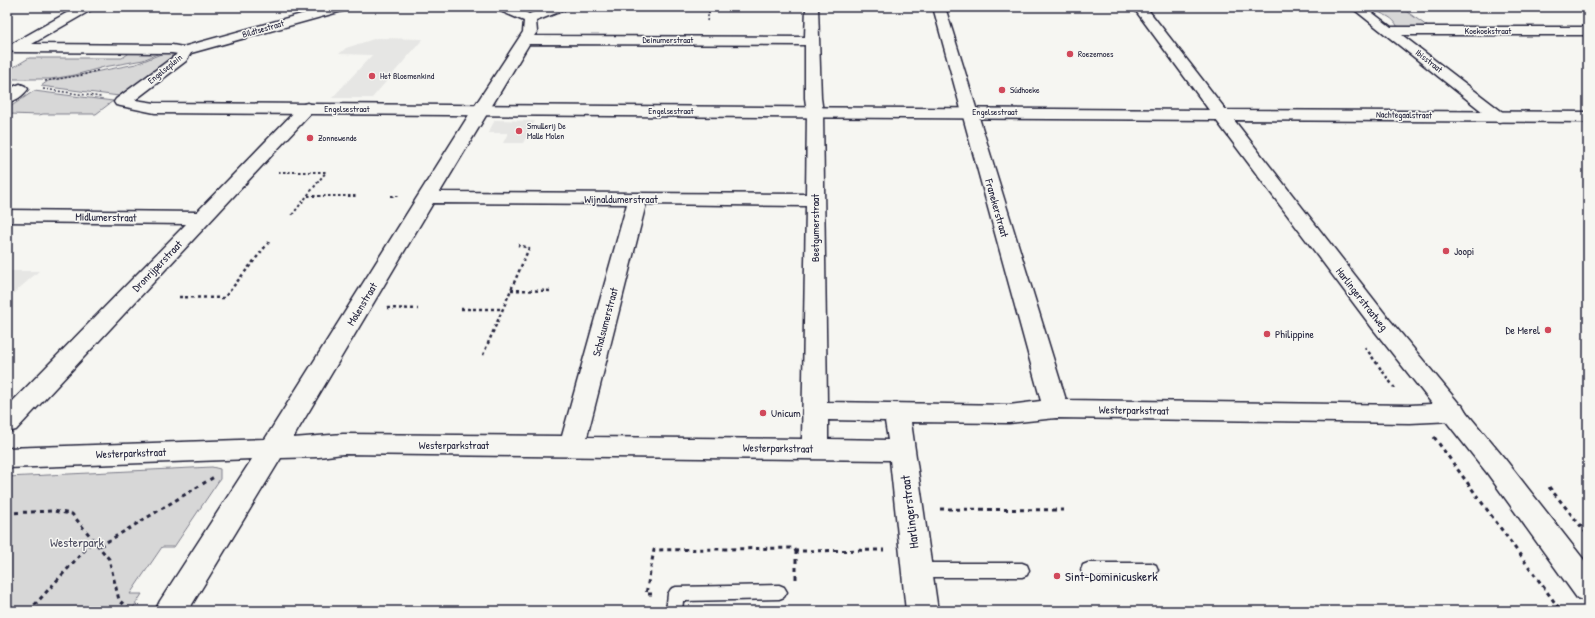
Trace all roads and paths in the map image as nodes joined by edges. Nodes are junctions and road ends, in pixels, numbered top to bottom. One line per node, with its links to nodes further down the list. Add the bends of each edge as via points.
1 (86, 7): 14 (street, Engelseplein)
2 (341, 7): 15 (street, Bildtsestraat)
3 (503, 7): 9 (street)
4 (559, 7): 9 (street)
5 (812, 7): 13 (street, Beetgumerstraat)
6 (938, 7): 22 (street, Franekerstraat)
7 (1139, 7): 23 (street, Harlingerstraatweg)
8 (1357, 7): 10 (street, Ibisstraat)
9 (529, 19): 12 (street, Molenstraat, via 531,28)
10 (1388, 31): 11 (street, Koekoekstraat); 24 (street, Ibisstraat)
11 (1588, 31)
12 (524, 40): 13 (street, Deinumerstraat); 20 (street, Molenstraat)
13 (812, 41): 21 (street, Beetgumerstraat)
14 (11, 51): 15 (street, Engelseplein, via 172,49)
15 (184, 52): 18 (street, Engelseplein, via 180,58)
16 (14, 88): 17 (street); 18 (path, via 117,99)
17 (7, 98)
18 (122, 102): 19 (street, Engelsestraat, via 155,108)
19 (307, 108): 20 (street, Engelsestraat); 34 (street, Dronrijperstraat)
20 (480, 110): 21 (street, Engelsestraat); 29 (street, Molenstraat)
21 (815, 112): 22 (street, Engelsestraat); 31 (street, Beetgumerstraat)
22 (969, 112): 23 (street, Engelsestraat); 45 (street, Franekerstraat)
23 (1220, 114): 24 (street, Nachtegaalstraat); 48 (street, Harlingerstraatweg, via 1381,324)
24 (1499, 117): 25 (street, Nachtegaalstraat)
25 (1588, 117)
26 (272, 172): 27 (path, via 326,172)
27 (307, 196): 28 (path); 32 (path)
28 (357, 196)
29 (427, 197): 30 (street, Wijnaldumerstraat); 51 (street, Molenstraat)
30 (638, 199): 31 (street, Wijnaldumerstraat); 50 (street, Schalsumerstraat)
31 (815, 200): 46 (street, Beetgumerstraat)
32 (292, 215)
33 (7, 216): 34 (street, Midlumerstraat)
34 (204, 218): 49 (street, Dronrijperstraat)
35 (269, 242): 39 (path, via 224,298)
36 (518, 245): 37 (path, via 529,248)
37 (510, 290): 38 (path); 43 (path)
38 (553, 291)
39 (178, 297)
40 (383, 308): 41 (path)
41 (418, 308)
42 (461, 308): 43 (path)
43 (503, 308): 44 (path)
44 (483, 355)
45 (1056, 409): 47 (street, Westerparkstraat, via 1009,414); 48 (street, Westerparkstraat, via 1410,414)
46 (814, 411): 47 (street, Westerparkstraat); 52 (street, Beetgumerstraat)
47 (897, 412): 54 (street, Harlingerstraat)
48 (1453, 412): 65 (street, Harlingerstraatweg)
49 (7, 423)
50 (572, 446): 51 (street, Westerparkstraat, via 343,444); 52 (street, Westerparkstraat)
51 (273, 448): 53 (street, Westerparkstraat); 70 (street, Molenstraat)
52 (815, 449): 54 (street, Westerparkstraat)
53 (237, 450): 55 (street, Westerparkstraat); 60 (path, via 224,471)
54 (902, 450): 56 (street, Harlingerstraat)
55 (7, 458)
56 (909, 509): 57 (path); 61 (street, Harlingerstraat)
57 (1065, 510)
58 (7, 513): 59 (path, via 53,511 72,514)
59 (93, 541): 60 (path); 68 (path)
60 (100, 546): 69 (path, via 109,559 119,600)
61 (915, 560): 62 (lane); 67 (path, via 796,551 792,548 654,550); 72 (street, Harlingerstraat)
62 (1022, 570)
63 (1088, 570): 64 (lane)
64 (1151, 570)
65 (1588, 588)
66 (779, 592): 71 (lane, via 676,594)
67 (646, 594)
68 (29, 611)
69 (131, 611)
70 (171, 611)
71 (674, 611)
72 (922, 611)

